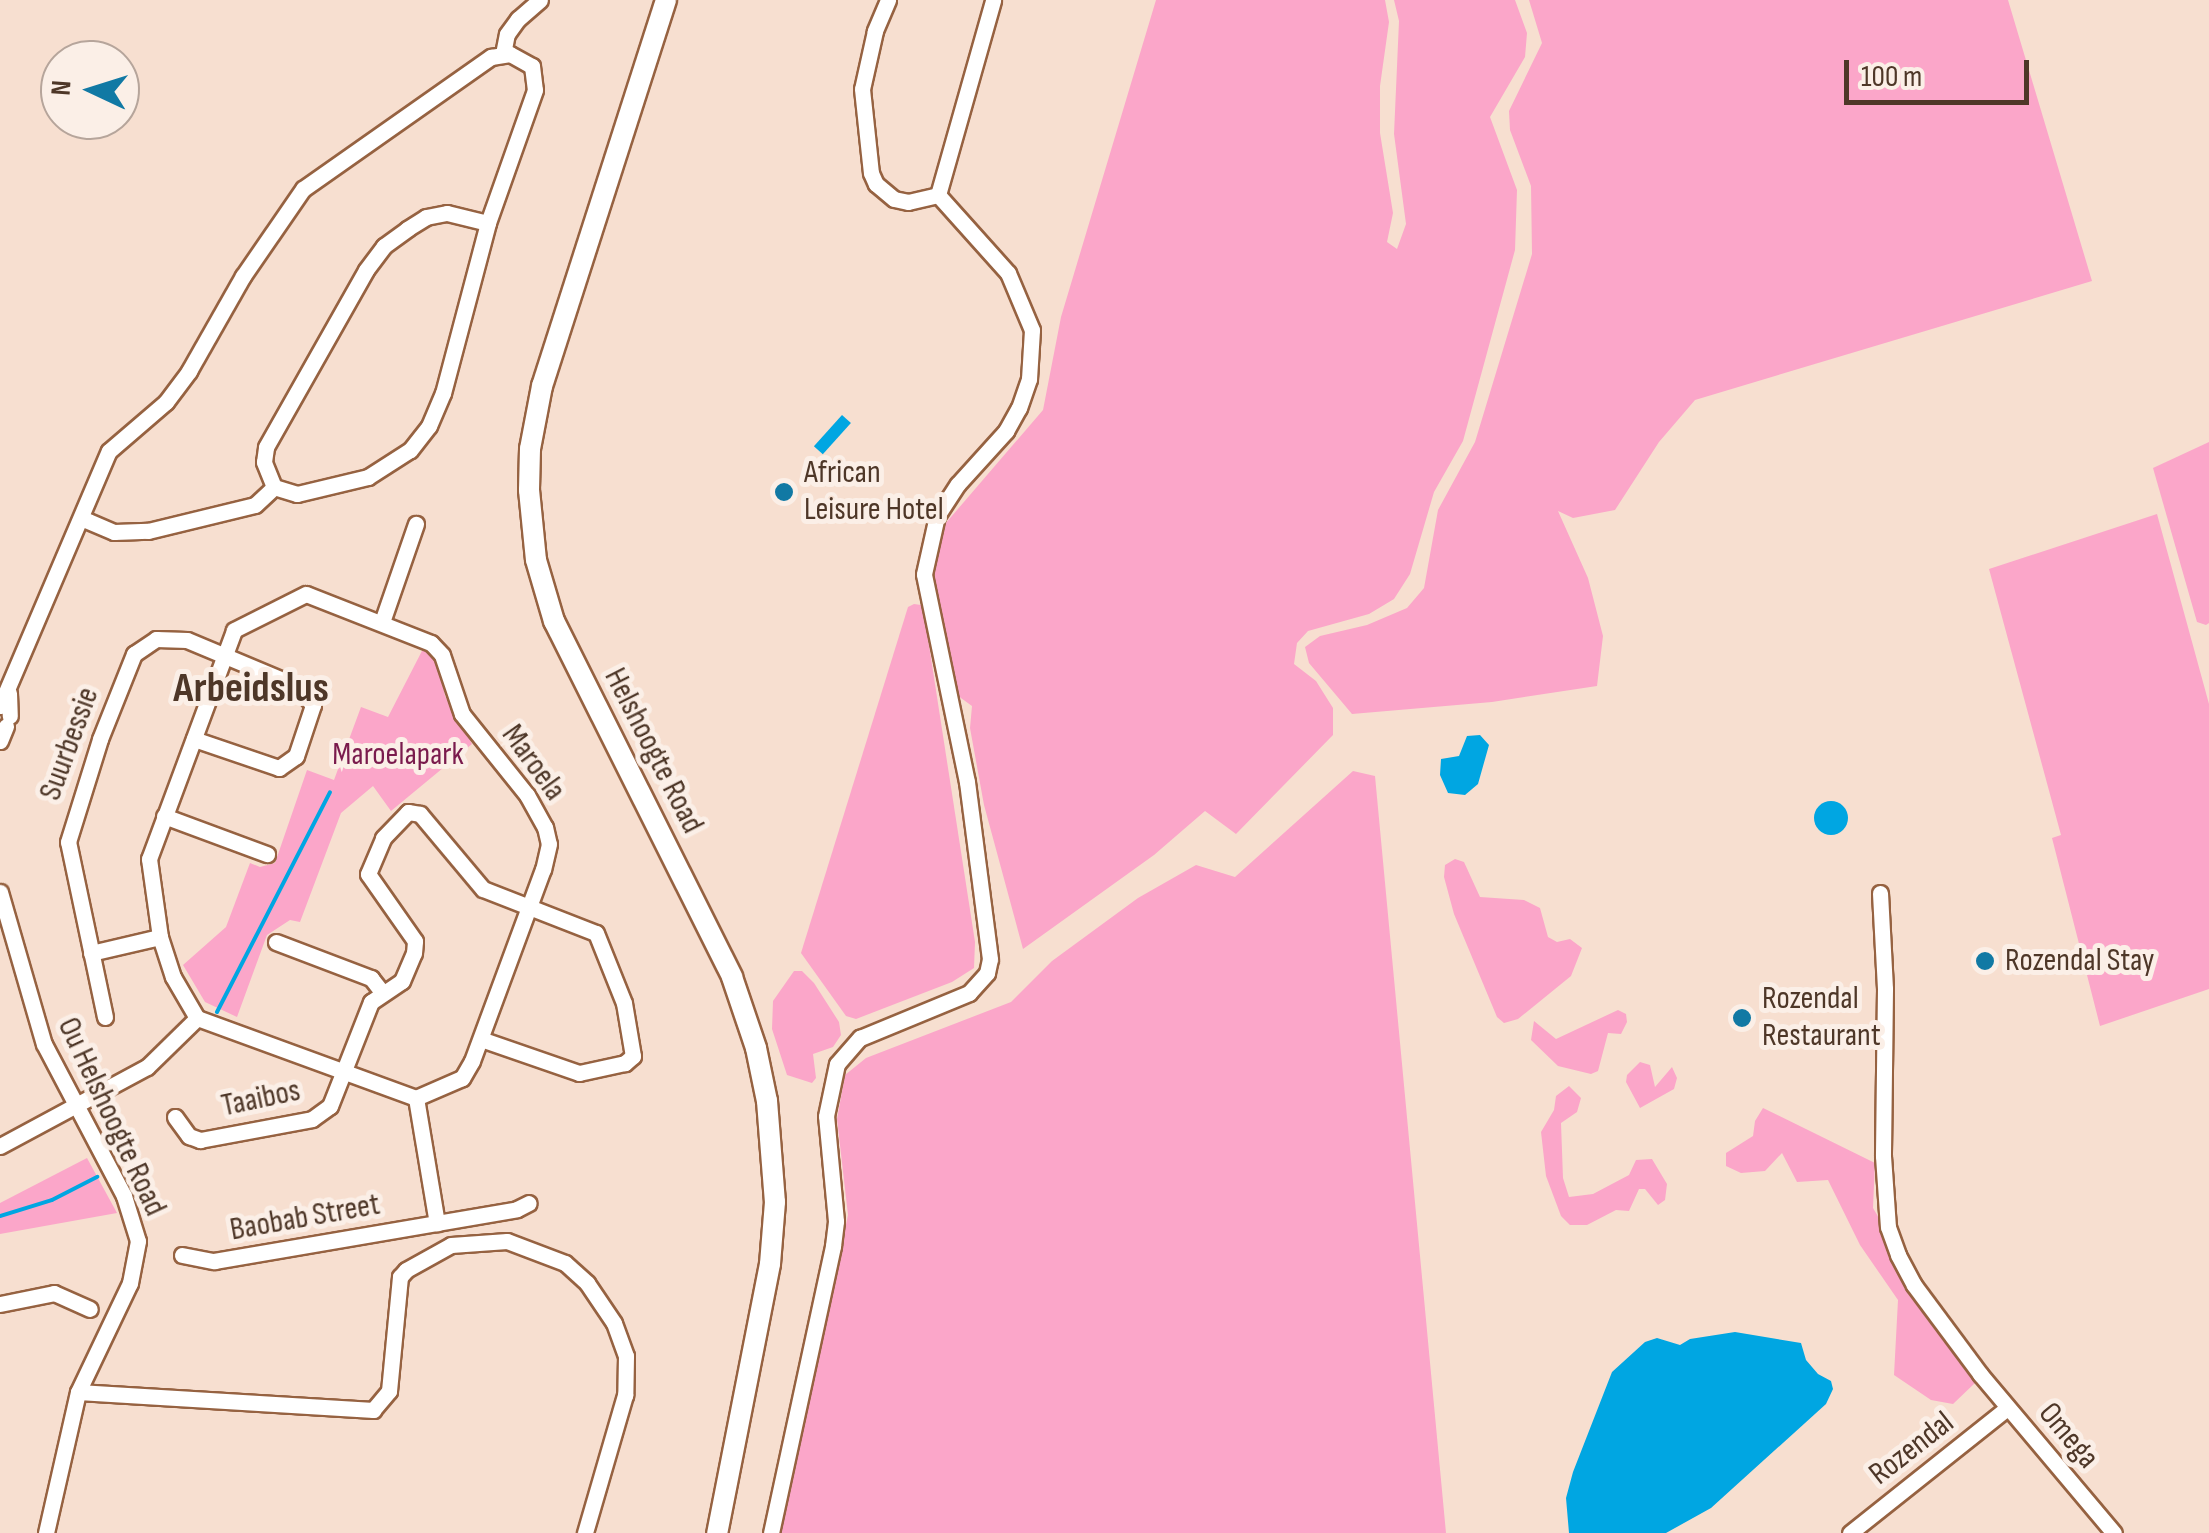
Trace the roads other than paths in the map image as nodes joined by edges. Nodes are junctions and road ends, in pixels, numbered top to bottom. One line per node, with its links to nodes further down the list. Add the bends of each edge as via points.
1 (540, 0): 5 (street, via 507,34)
2 (666, 0): 41 (main road, Helshoogte Road, via 542,386 529,490 536,560 554,621 732,977 767,1101 775,1202 770,1264)
3 (888, 0): 6 (street, via 862,89 871,173 894,199)
4 (993, 0): 6 (street)
5 (503, 54): 7 (street, via 532,66 535,90); 9 (street, via 303,189 242,276 189,371 166,402 110,451)
6 (938, 195): 42 (street, via 1008,272 1032,330 1029,379 1019,408 937,516 924,574 967,782 990,959 987,973 968,993 860,1038 837,1064 826,1116 833,1246)
7 (488, 223): 8 (street, via 438,214 384,246 266,446 264,462); 8 (street, via 430,426 410,450 368,477 297,494)
8 (274, 487): 9 (street, via 255,506 148,532 114,532)
9 (82, 518): 13 (street)
10 (416, 524): 11 (street)
11 (382, 622): 12 (street, Maroela, via 306,594 234,630); 19 (street, Maroela, via 431,643 442,655 462,714 538,812 548,844)
12 (224, 656): 14 (street, Maroela); 14 (street, Suurbessie, via 305,690 311,717 296,756 278,768); 22 (street, Suurbessie, via 171,637 144,644 128,665 68,842)
13 (5, 716)
14 (194, 738): 15 (street, Maroela)
15 (164, 816): 16 (street); 20 (street, Maroela, via 149,859)
16 (266, 854)
17 (0, 892): 29 (street, Ou Helshoogte Road, via 28,999)
18 (1880, 893): 38 (street, Omega, via 1888,1227 1914,1284)
19 (529, 907): 23 (street, via 484,889 420,814 408,812 383,838 368,874 414,941 402,981); 26 (street, Maroela); 26 (street, via 596,933 624,1002 633,1056 580,1074)
20 (160, 938): 22 (street); 25 (street, Maroela)
21 (276, 942): 23 (street, via 372,978)
22 (90, 953): 24 (street, Suurbessie)
23 (382, 991): 27 (street, via 371,1002)
24 (105, 1017)
25 (197, 1018): 27 (street); 29 (street, via 147,1068)
26 (481, 1040): 28 (street, Maroela, via 462,1078)
27 (343, 1073): 28 (street); 30 (street, Taaibos, via 330,1106 312,1119 200,1140)
28 (416, 1098): 33 (street)
29 (75, 1108): 31 (street); 37 (street, Ou Helshoogte Road, via 124,1196 138,1241 130,1283)
30 (175, 1117)
31 (0, 1146)
32 (529, 1203): 33 (street, Baobab Street)
33 (437, 1222): 34 (street, Baobab Street, via 214,1261)
34 (182, 1255)
35 (0, 1304): 36 (street, via 54,1292)
36 (90, 1309)
37 (78, 1392): 39 (street, Ou Helshoogte Road); 40 (street, via 373,1410 389,1392 406,1270 451,1245 507,1241 565,1263 587,1283 614,1322 626,1356 625,1395)
38 (2008, 1408): 43 (street, Rozendal); 44 (street, Omega)
39 (46, 1533)
40 (585, 1533)
41 (716, 1533)
42 (771, 1533)
43 (1850, 1533)
44 (2114, 1533)

